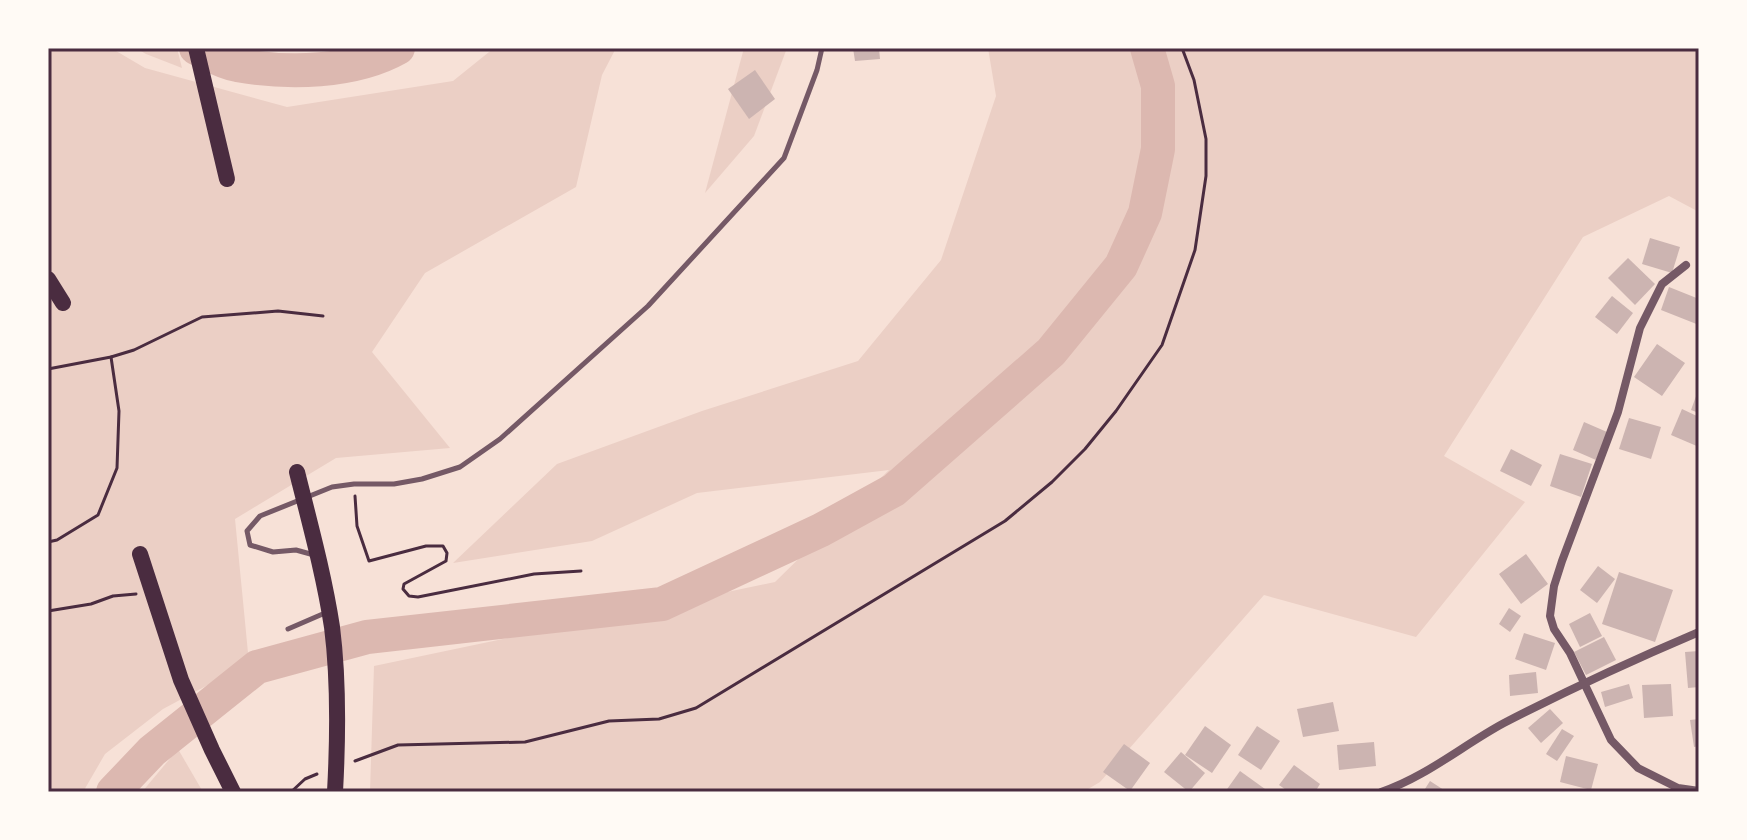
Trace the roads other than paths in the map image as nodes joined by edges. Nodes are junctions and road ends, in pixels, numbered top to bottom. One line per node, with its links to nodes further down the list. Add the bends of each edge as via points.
1 (196, 48): 3 (main road)
2 (822, 48): 8 (lane, via 784,158 648,306 500,439 460,467 422,479 332,487)
3 (227, 179)
4 (1686, 265): 14 (street, via 1662,284 1640,328 1618,412 1554,586 1554,629)
5 (48, 279): 6 (main road)
6 (63, 303)
7 (297, 472): 8 (main road)
8 (304, 499): 10 (lane, via 260,516 247,531 250,545 325,558); 17 (main road, via 335,660)
9 (140, 554): 16 (main road, via 181,680)
10 (331, 579)
11 (334, 589): 12 (lane, via 325,613)
12 (288, 629)
13 (1699, 632): 14 (street)
14 (1585, 683): 15 (street, via 1611,740 1638,768 1678,788); 18 (street)
15 (1699, 791)
16 (233, 792)
17 (335, 792)
18 (1381, 792)

